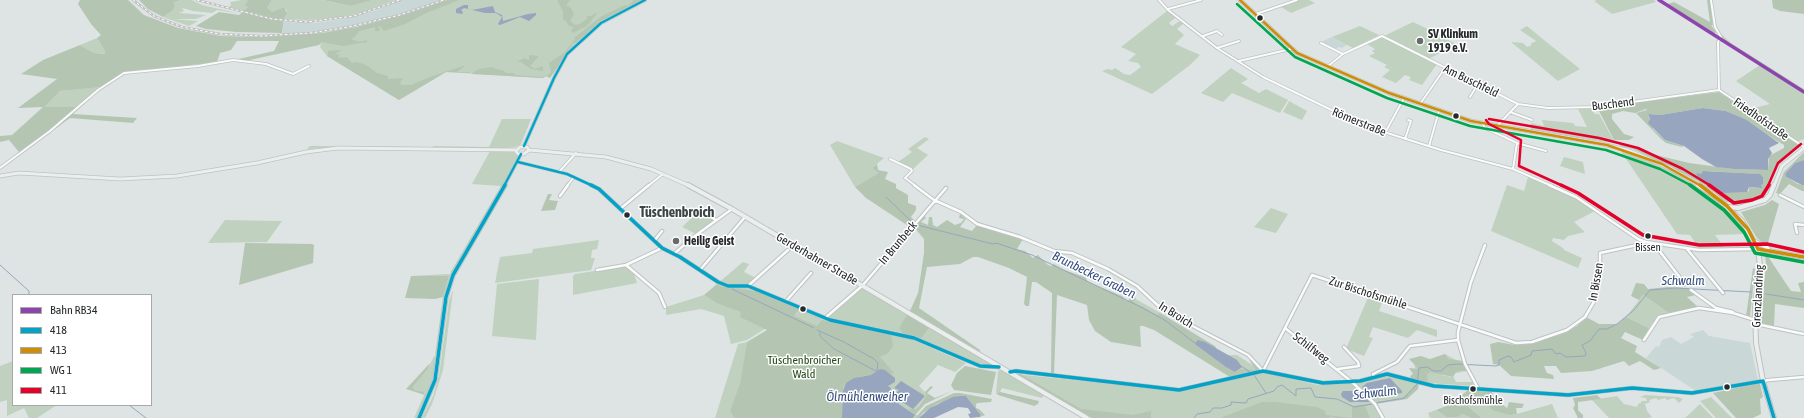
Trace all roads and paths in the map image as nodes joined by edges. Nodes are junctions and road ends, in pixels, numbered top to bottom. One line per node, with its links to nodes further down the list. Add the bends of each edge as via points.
1 (645, 0): 35 (street, via 601,23 567,54)
2 (1159, 0): 7 (street, Römerstraße)
3 (1201, 0): 7 (street)
4 (1240, 0): 8 (main road, Grenzlandring)
5 (1297, 0): 8 (street)
6 (1711, 0): 21 (street, via 1715,27 1721,37 1718,42)
7 (1168, 10): 10 (street, Römerstraße)
8 (1256, 14): 14 (main road, Grenzlandring)
9 (1222, 35): 10 (street, via 1217,31)
10 (1202, 36): 13 (street, Römerstraße)
11 (1239, 41): 13 (street)
12 (1321, 43): 15 (street)
13 (1217, 48): 16 (street, Römerstraße)
14 (1291, 48): 16 (street); 18 (main road, Grenzlandring)
15 (1343, 54): 18 (street); 19 (street, Am Buschfeld, via 1382,36)
16 (1238, 61): 32 (street, Römerstraße, via 1323,108)
17 (309, 66): 45 (street, via 293,74 266,64 230,60 198,66 124,73 98,90)
18 (1327, 67): 23 (main road, Grenzlandring)
19 (1445, 68): 20 (street, Am Buschfeld); 24 (street)
20 (1478, 84): 22 (street); 25 (street, Am Buschfeld)
21 (1719, 90): 25 (street, Buschend, via 1596,107 1548,108); 37 (street, Friedhofstraße)
22 (1470, 97)
23 (1404, 98): 24 (main road, Grenzlandring); 32 (street)
24 (1420, 104): 26 (main road, Grenzlandring)
25 (1518, 104): 27 (street)
26 (1439, 111): 30 (main road, Grenzlandring); 36 (street)
27 (1510, 112): 29 (street); 31 (street)
28 (1408, 120): 33 (street, via 1411,121)
29 (1532, 120)
30 (1482, 123): 31 (main road, Grenzlandring); 34 (street, via 1487,130)
31 (1497, 126): 55 (main road, Grenzlandring, via 1607,145 1647,158 1689,178)
32 (1385, 132): 33 (street, Römerstraße)
33 (1405, 139): 36 (street, Römerstraße)
34 (1517, 143): 40 (street); 46 (street)
35 (524, 146): 38 (main road); 39 (main road)
36 (1429, 146): 46 (street, Römerstraße)
37 (1804, 147): 56 (main road, via 1782,166 1768,198)
38 (516, 150): 42 (main road); 49 (main road, via 338,148 177,176 120,178 19,173)
39 (529, 150): 41 (main road, Gerderhahner Straße); 42 (main road)
40 (1546, 151)
41 (576, 153): 47 (street); 48 (main road, Gerderhahner Straße, via 623,161)
42 (521, 154): 44 (street)
43 (890, 159): 54 (street, via 911,169 905,178)
44 (518, 162): 47 (street); 109 (street, via 453,275 446,302 435,380)
45 (0, 168)
46 (1512, 169): 70 (street, Römerstraße, via 1576,197)
47 (559, 172): 50 (street)
48 (664, 173): 59 (street); 60 (main road, Gerderhahner Straße)
49 (0, 176)
50 (574, 177): 53 (street); 59 (street, via 599,189)
51 (946, 188): 54 (street, In Brunbeck)
52 (1780, 195): 57 (street)
53 (560, 196)
54 (934, 200): 86 (street, In Brunbeck); 102 (street, In Broich, via 961,212 977,224 1054,251 1072,253 1108,269 1137,286 1164,311 1248,355)
55 (1727, 206): 56 (main road); 58 (main road); 64 (main road, Grenzlandring)
56 (1746, 206): 58 (main road)
57 (1804, 207)
58 (1738, 208): 64 (main road, via 1737,212)
59 (620, 209): 68 (street)
60 (732, 209): 62 (main road, Gerderhahner Straße); 63 (street)
61 (702, 212): 63 (street)
62 (745, 217): 82 (street); 86 (main road, Gerderhahner Straße)
63 (716, 220): 78 (street)
64 (1742, 221): 69 (main road, Grenzlandring)
65 (1804, 225): 67 (street, via 1795,224)
66 (662, 231): 68 (street)
67 (1797, 233)
68 (654, 241): 73 (street)
69 (1754, 241): 75 (main road, Grenzlandring); 77 (street)
70 (1644, 242): 71 (street); 94 (street, In Bissen, via 1600,253 1600,270 1591,308 1576,325 1558,334 1532,342 1516,343)
71 (1654, 244): 74 (street); 84 (street)
72 (1485, 245): 94 (street, via 1471,282)
73 (662, 248): 78 (street); 80 (street)
74 (1686, 248): 75 (street); 88 (street)
75 (1758, 248): 77 (street); 93 (main road, Grenzlandring, via 1760,266)
76 (788, 250): 85 (street)
77 (1771, 250): 79 (street)
78 (674, 254): 82 (street)
79 (1804, 257)
80 (626, 265): 81 (street); 90 (street, via 659,294)
81 (597, 270)
82 (700, 270): 85 (street, via 724,285)
83 (811, 273): 89 (street)
84 (1685, 284)
85 (748, 286): 89 (street)
86 (862, 286): 92 (street, In Brunbeck); 100 (main road, Gerderhahner Straße)
87 (1691, 290): 91 (street, via 1716,308)
88 (1723, 293)
89 (787, 300): 92 (street)
90 (665, 307)
91 (1737, 314): 93 (street); 98 (street, via 1699,308 1659,317)
92 (825, 318): 100 (street, via 914,338 968,362)
93 (1755, 322): 96 (street); 106 (main road, Grenzlandring)
94 (1460, 324): 95 (street, Zur Bischofsmühle, via 1312,275); 97 (street)
95 (1284, 328): 101 (street, Schilfweg); 102 (street, Zur Bischofsmühle)
96 (1804, 334)
97 (1458, 340): 104 (street, via 1410,346 1397,362); 108 (street, via 1466,366)
98 (1644, 340)
99 (1344, 347): 101 (street, Schilfweg, via 1359,366)
100 (998, 367): 103 (main road, Gerderhahner Straße)
101 (1338, 369): 107 (street, Schilfweg)
102 (1263, 371): 103 (street, via 1179,390); 107 (street, via 1311,382)
103 (1010, 372): 110 (main road, Gerderhahner Straße)
104 (1374, 376): 107 (street); 108 (street, via 1393,375 1434,386)
105 (1804, 377): 106 (street)
106 (1763, 381): 108 (street, via 1692,393 1632,388 1568,395); 112 (main road, Grenzlandring)
107 (1352, 382): 111 (street, Schilfweg, via 1375,404)
108 (1478, 389)
109 (419, 418)
110 (1087, 418)
111 (1383, 418)
112 (1774, 418)

